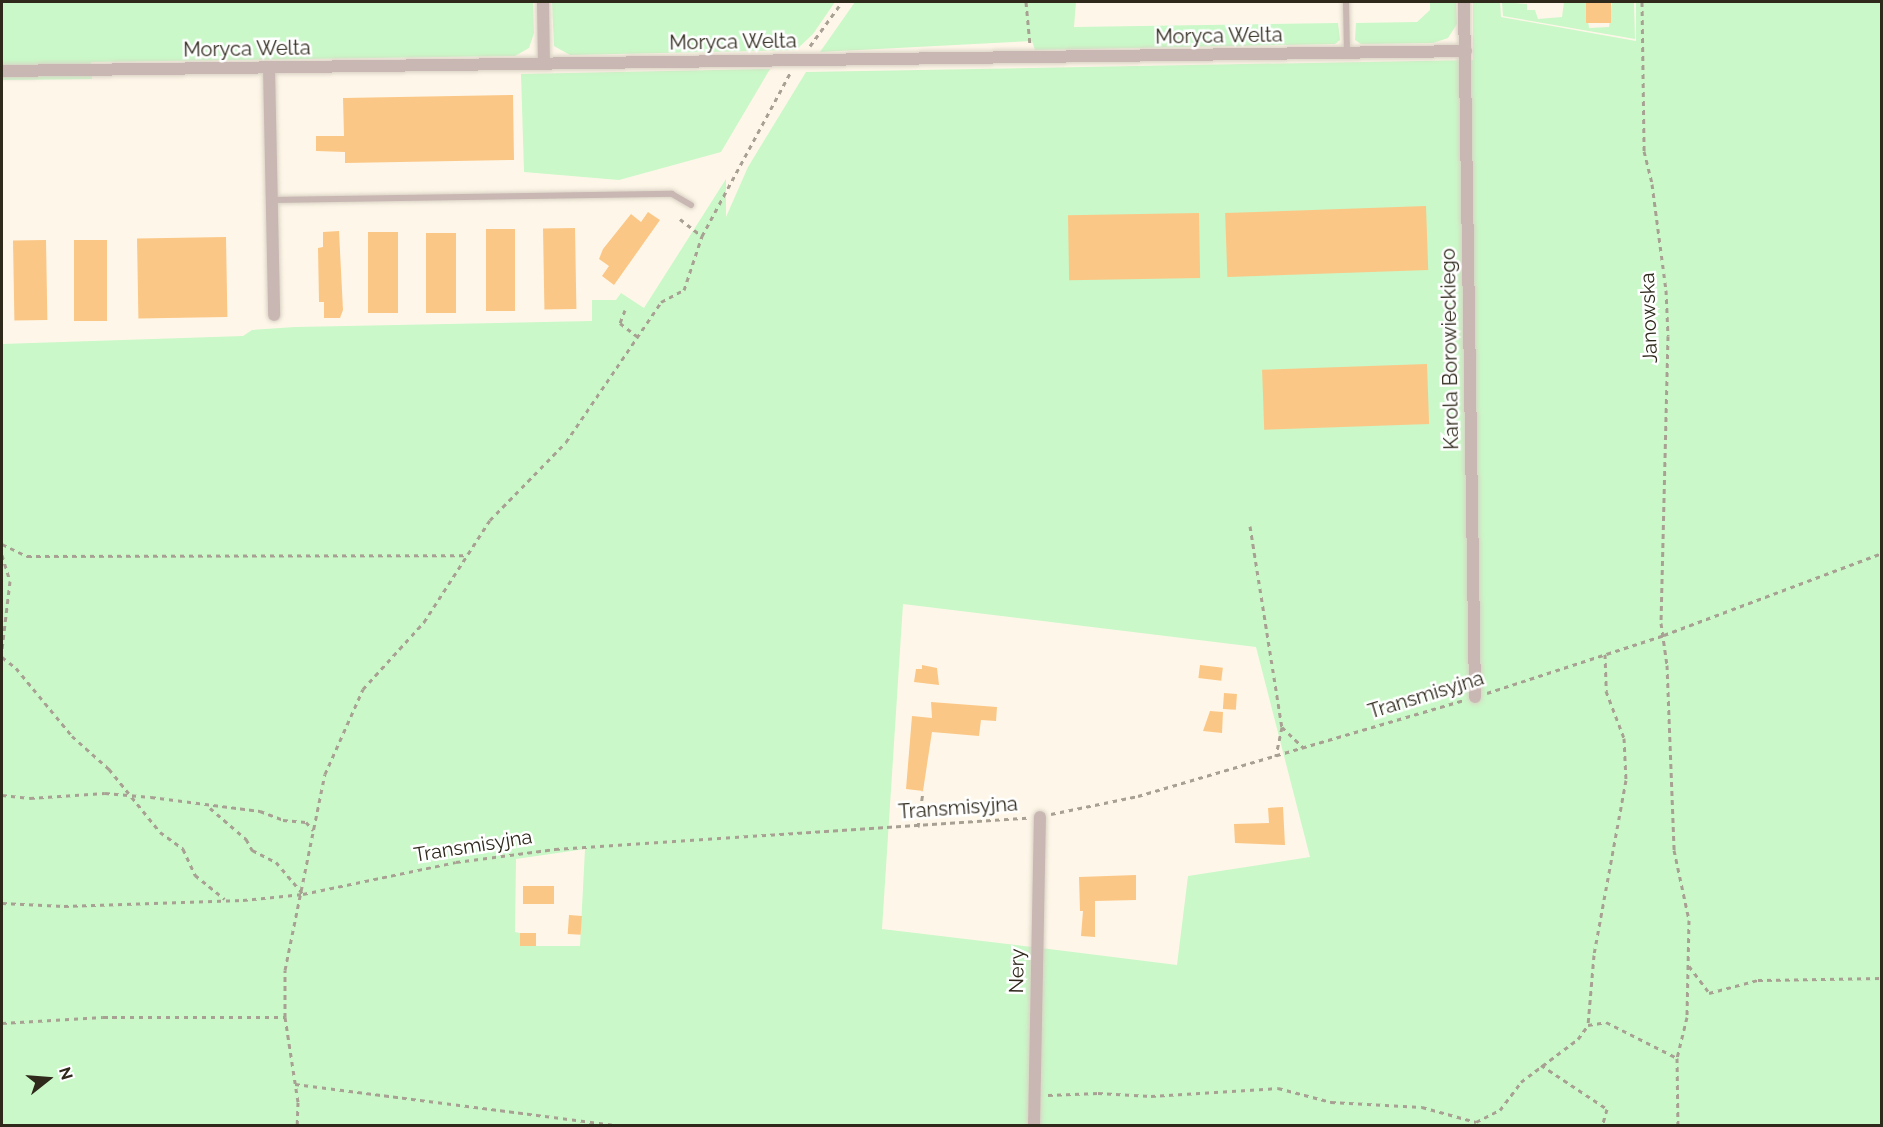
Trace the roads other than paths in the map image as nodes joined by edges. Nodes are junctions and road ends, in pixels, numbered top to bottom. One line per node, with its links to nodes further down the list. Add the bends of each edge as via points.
1 (543, 2): 6 (street)
2 (1346, 2): 5 (lane)
3 (1464, 2): 4 (street, Karola Borowieckiego)
4 (1466, 51): 5 (street, Moryca Welta); 12 (street, Karola Borowieckiego)
5 (1347, 53): 6 (street, Moryca Welta)
6 (544, 64): 7 (street, Moryca Welta)
7 (268, 68): 8 (street, Moryca Welta); 9 (street)
8 (2, 71)
9 (272, 200): 10 (lane, via 672,194); 11 (street)
10 (691, 205)
11 (274, 315)
12 (1475, 697)
13 (1040, 817): 14 (street, Nery)
14 (1034, 1125)

